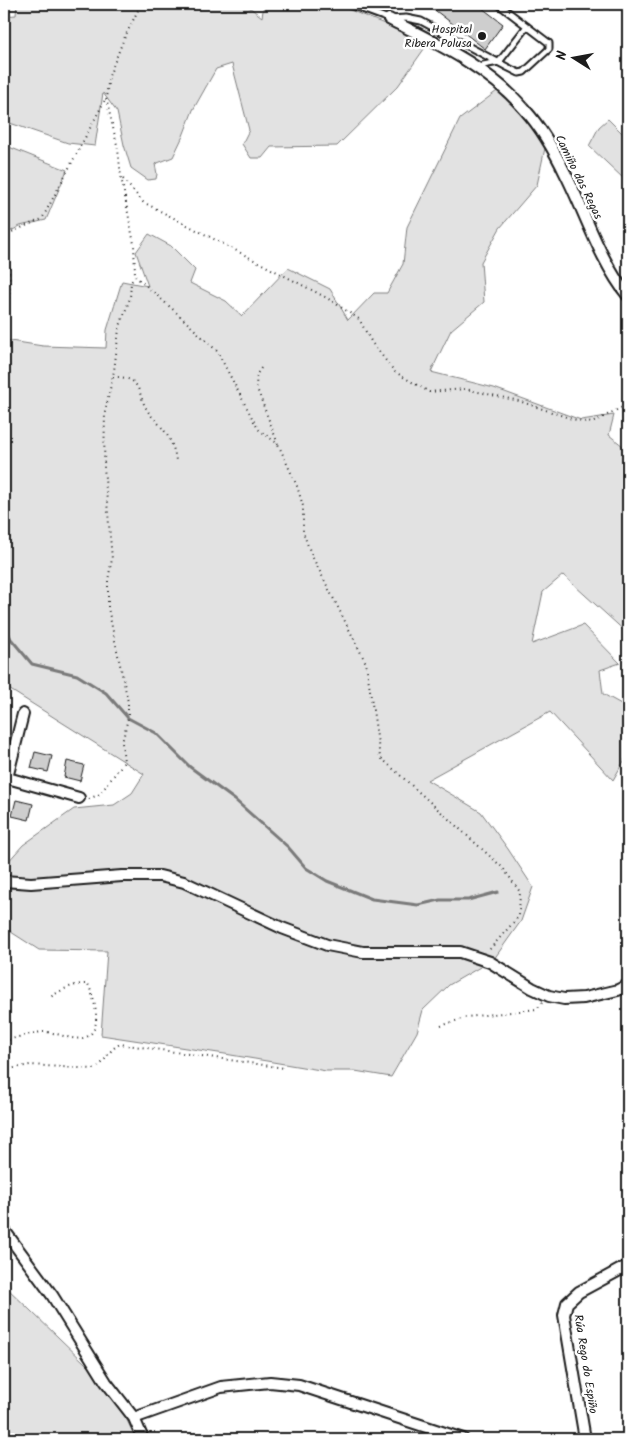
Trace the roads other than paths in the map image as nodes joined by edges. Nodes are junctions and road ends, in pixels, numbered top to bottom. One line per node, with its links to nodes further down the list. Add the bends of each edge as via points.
1 (348, 4): 3 (lane)
2 (498, 4): 4 (lane)
3 (389, 19): 5 (lane, via 421,21); 6 (street, Camiño das Regas)
4 (526, 26): 5 (lane); 5 (lane, via 550,43 549,49 524,72)
5 (499, 62): 6 (lane)
6 (480, 68): 7 (street, Camiño das Regas, via 526,110 548,140 592,233)
7 (628, 296)
8 (24, 714): 9 (street)
9 (5, 778): 10 (street)
10 (80, 798)
11 (4, 881): 12 (street, via 31,883 160,876 184,882 282,928 327,945 363,952 460,952 490,962 549,996 564,999 584,998 618,990)
12 (628, 984)
13 (4, 1230): 15 (street, via 52,1295 106,1382)
14 (627, 1266): 18 (street, Rúa Rego do Espiño, via 579,1292 567,1303 564,1315)
15 (134, 1418): 16 (street); 17 (street, via 220,1387 270,1382 299,1385)
16 (143, 1439)
17 (463, 1439)
18 (585, 1439)

